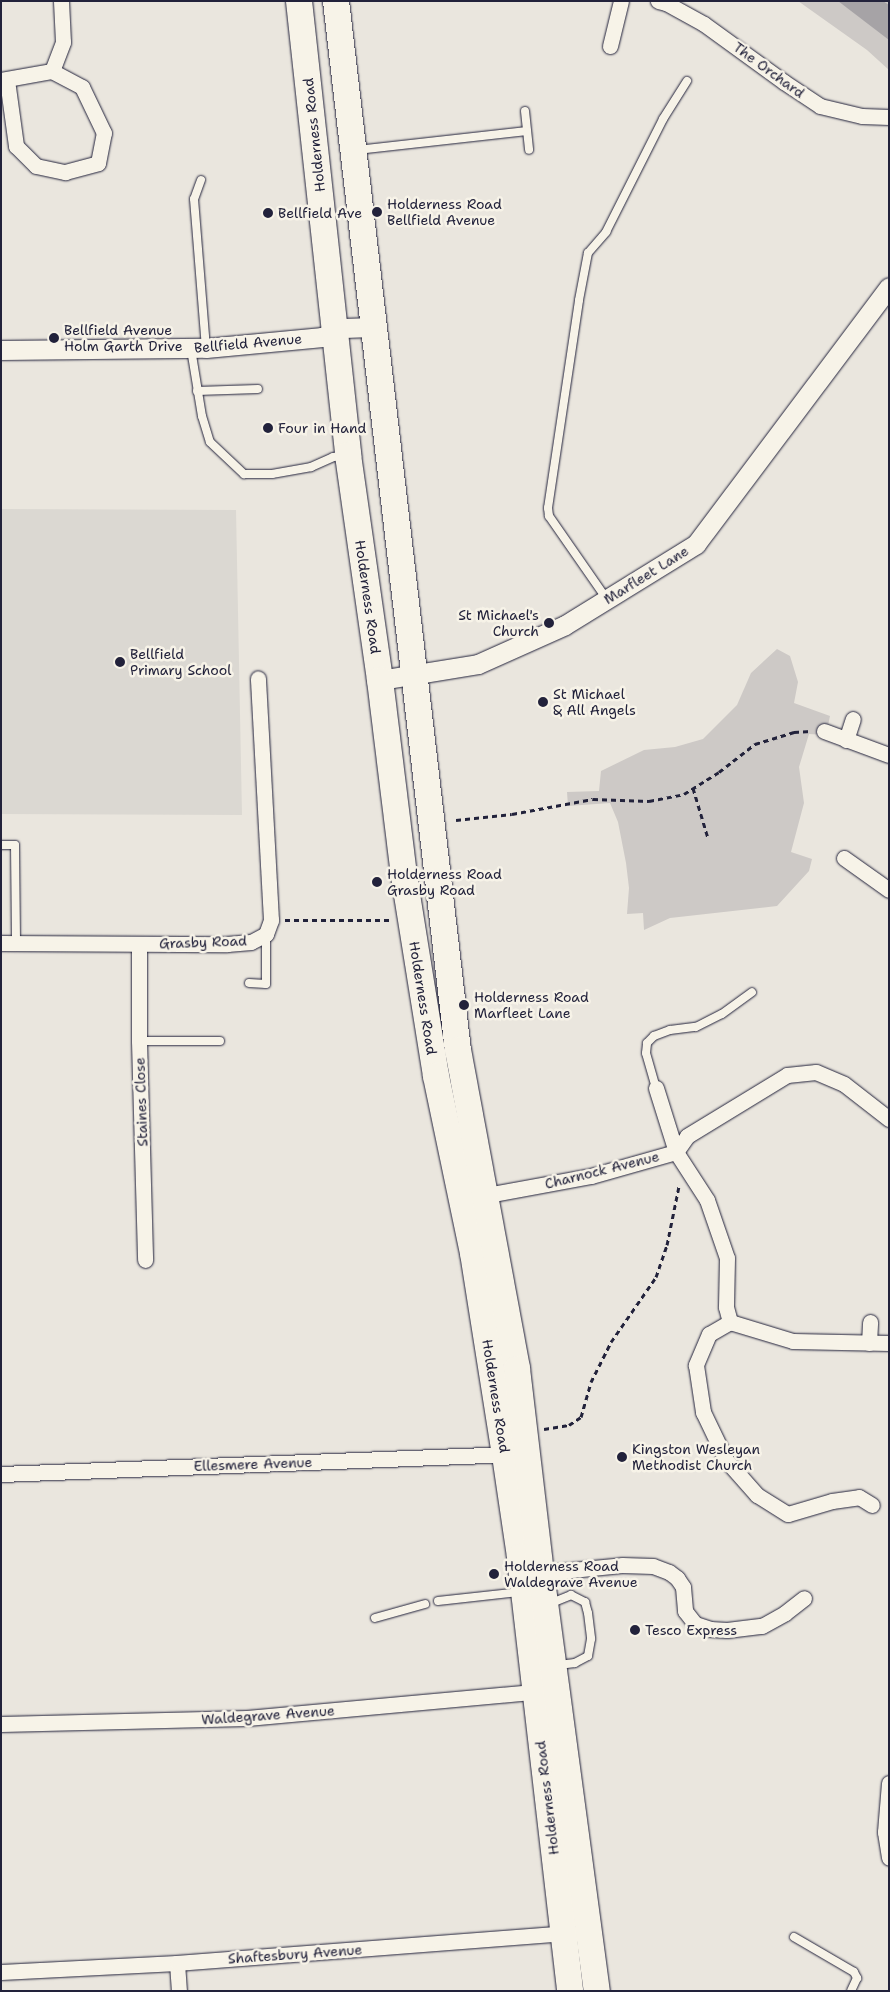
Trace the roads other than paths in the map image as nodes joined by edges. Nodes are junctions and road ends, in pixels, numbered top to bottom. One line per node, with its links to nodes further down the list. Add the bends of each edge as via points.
1 (62, 1): 7 (street, via 63,42)
2 (299, 1): 18 (highway, Holderness Road)
3 (336, 1): 13 (highway, Holderness Road)
4 (621, 1): 6 (street)
5 (658, 1): 11 (street, The Orchard, via 704,24 820,106 862,116)
6 (610, 46)
7 (52, 71): 8 (street); 8 (street, via 82,87 104,132 98,163 65,172 36,166 16,146)
8 (4, 80)
9 (687, 81): 24 (lane, via 663,119 606,232 588,254 578,300 548,508 549,516)
10 (525, 111): 12 (lane)
11 (889, 116)
12 (527, 130): 13 (lane); 14 (lane)
13 (355, 150): 17 (highway, Holderness Road)
14 (529, 150)
15 (201, 180): 19 (lane, via 194,199)
16 (889, 287): 24 (street, Marfleet Lane, via 696,544)
17 (373, 326): 18 (street, Bellfield Avenue, via 343,328); 25 (highway, Holderness Road)
18 (334, 333): 19 (street, Bellfield Avenue, via 322,337); 23 (highway, Holderness Road)
19 (198, 348): 20 (street, Bellfield Avenue); 22 (lane)
20 (1, 350)
21 (258, 389): 22 (lane)
22 (197, 391): 23 (lane, via 210,442 244,474 272,474 311,467 333,457)
23 (348, 455): 27 (highway, Holderness Road)
24 (607, 600): 25 (street, Marfleet Lane, via 566,625 478,664)
25 (414, 674): 27 (street, Marfleet Lane); 40 (highway, Holderness Road)
26 (258, 678): 35 (street)
27 (380, 680): 40 (highway, Holderness Road, via 412,928)
28 (853, 718): 30 (street)
29 (824, 731): 30 (street)
30 (846, 740): 31 (street)
31 (889, 755)
32 (1, 845): 36 (lane, via 15,845)
33 (844, 858): 34 (street)
34 (889, 890)
35 (269, 927): 37 (street, Grasby Road, via 251,942); 38 (lane, via 266,984)
36 (9, 942): 37 (street, Grasby Road)
37 (139, 944): 41 (street, Staines Close)
38 (249, 983)
39 (752, 992): 43 (lane, via 722,1014 696,1027 670,1030 654,1036 647,1043 646,1053)
40 (444, 1040): 46 (highway, Holderness Road); 52 (highway, Holderness Road, via 473,1253)
41 (139, 1041): 42 (lane); 47 (street, Staines Close)
42 (220, 1041)
43 (656, 1088): 45 (street)
44 (889, 1119): 45 (street, Charnock Avenue, via 844,1084 816,1072 787,1075 687,1136)
45 (679, 1156): 46 (street, Charnock Avenue); 48 (street, via 707,1200 726,1258 726,1307)
46 (487, 1195): 52 (highway, Holderness Road, via 517,1369)
47 (145, 1260)
48 (730, 1322): 51 (street, via 793,1341); 54 (street, via 710,1334 696,1365 703,1412 726,1460 757,1495 788,1514 859,1497)
49 (870, 1322): 51 (street)
50 (889, 1343): 51 (street)
51 (870, 1344)
52 (519, 1447): 53 (street, Ellesmere Avenue); 55 (highway, Holderness Road); 55 (highway, Holderness Road, via 540,1529)
53 (1, 1474)
54 (872, 1505)
55 (532, 1582): 56 (street, via 622,1565 653,1566 678,1578 685,1611 695,1624 727,1630 762,1626); 57 (lane); 59 (highway, Holderness Road); 62 (highway, Holderness Road)
56 (806, 1596)
57 (438, 1601)
58 (426, 1604): 60 (lane)
59 (545, 1605): 61 (highway, Holderness Road); 61 (lane, via 571,1595 585,1602 591,1639 588,1656 575,1663)
60 (375, 1618)
61 (553, 1666): 66 (highway, Holderness Road)
62 (534, 1692): 63 (street, Waldegrave Avenue, via 247,1718); 66 (highway, Holderness Road)
63 (1, 1724)
64 (889, 1783): 65 (street, via 885,1832)
65 (889, 1858)
66 (575, 1932): 68 (street, Shaftesbury Avenue); 71 (highway, Holderness Road); 72 (highway, Holderness Road)
67 (794, 1937): 73 (lane, via 854,1972 857,1978)
68 (178, 1963): 69 (street, Shaftesbury Avenue); 70 (street)
69 (1, 1972)
70 (179, 1991)
71 (570, 1991)
72 (597, 1991)
73 (851, 1991)

